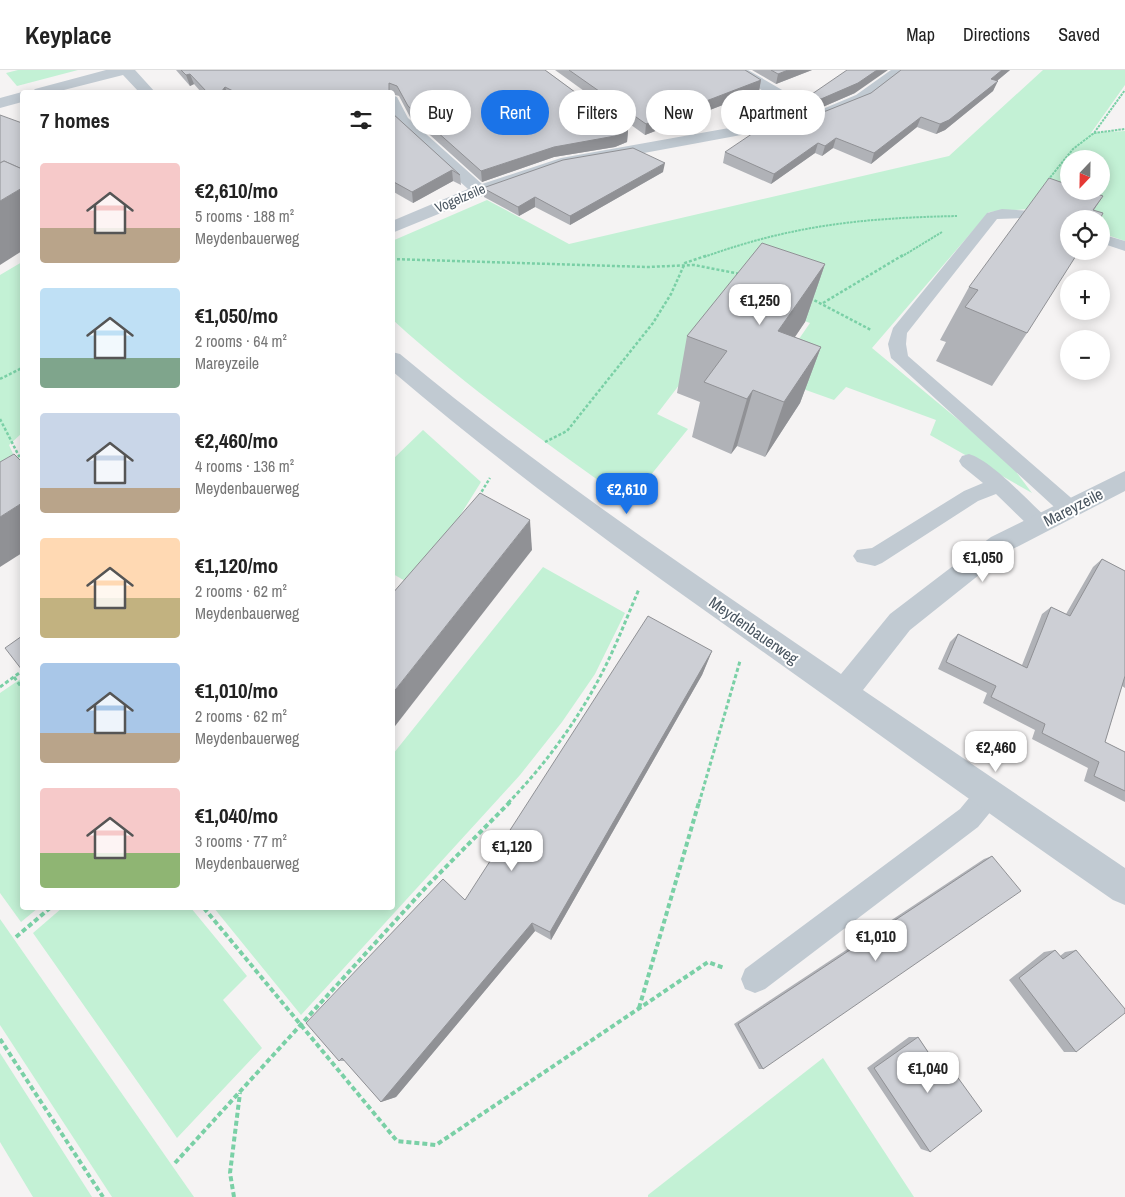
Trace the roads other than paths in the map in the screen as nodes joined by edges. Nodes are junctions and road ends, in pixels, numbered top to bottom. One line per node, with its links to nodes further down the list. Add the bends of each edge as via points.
1 (123, 70): 5 (street)
2 (127, 70): 6 (street)
3 (737, 70): 7 (street)
4 (900, 70): 11 (street, Vogelzeile, via 863,100)
5 (48, 90)
6 (145, 90)
7 (771, 90)
8 (20, 98): 9 (street)
9 (0, 104)
10 (395, 106): 15 (street, via 402,120)
11 (825, 114)
12 (721, 133): 14 (street, Vogelzeile)
13 (632, 135): 14 (street)
14 (648, 146): 15 (street, Vogelzeile, via 561,162)
15 (479, 190): 17 (street, Vogelzeile)
16 (1060, 224): 24 (lane, via 1022,213 1006,212 992,216 899,332 897,344 900,358)
17 (395, 227)
18 (1110, 241): 19 (lane)
19 (1125, 246)
20 (395, 361): 27 (street, Meydenbauerweg, via 515,459)
21 (969, 462): 23 (lane)
22 (1125, 480): 24 (street, Mareyzeile)
23 (999, 485): 25 (lane); 26 (lane, via 972,496 875,557)
24 (1070, 508): 25 (street, Mareyzeile)
25 (1040, 524): 27 (street, Mareyzeile, via 1000,544 900,622)
26 (864, 556)
27 (843, 693): 28 (street, Meydenbauerweg)
28 (988, 795): 29 (street, Meydenbauerweg); 30 (lane, via 969,818)
29 (1125, 888)
30 (755, 979)

